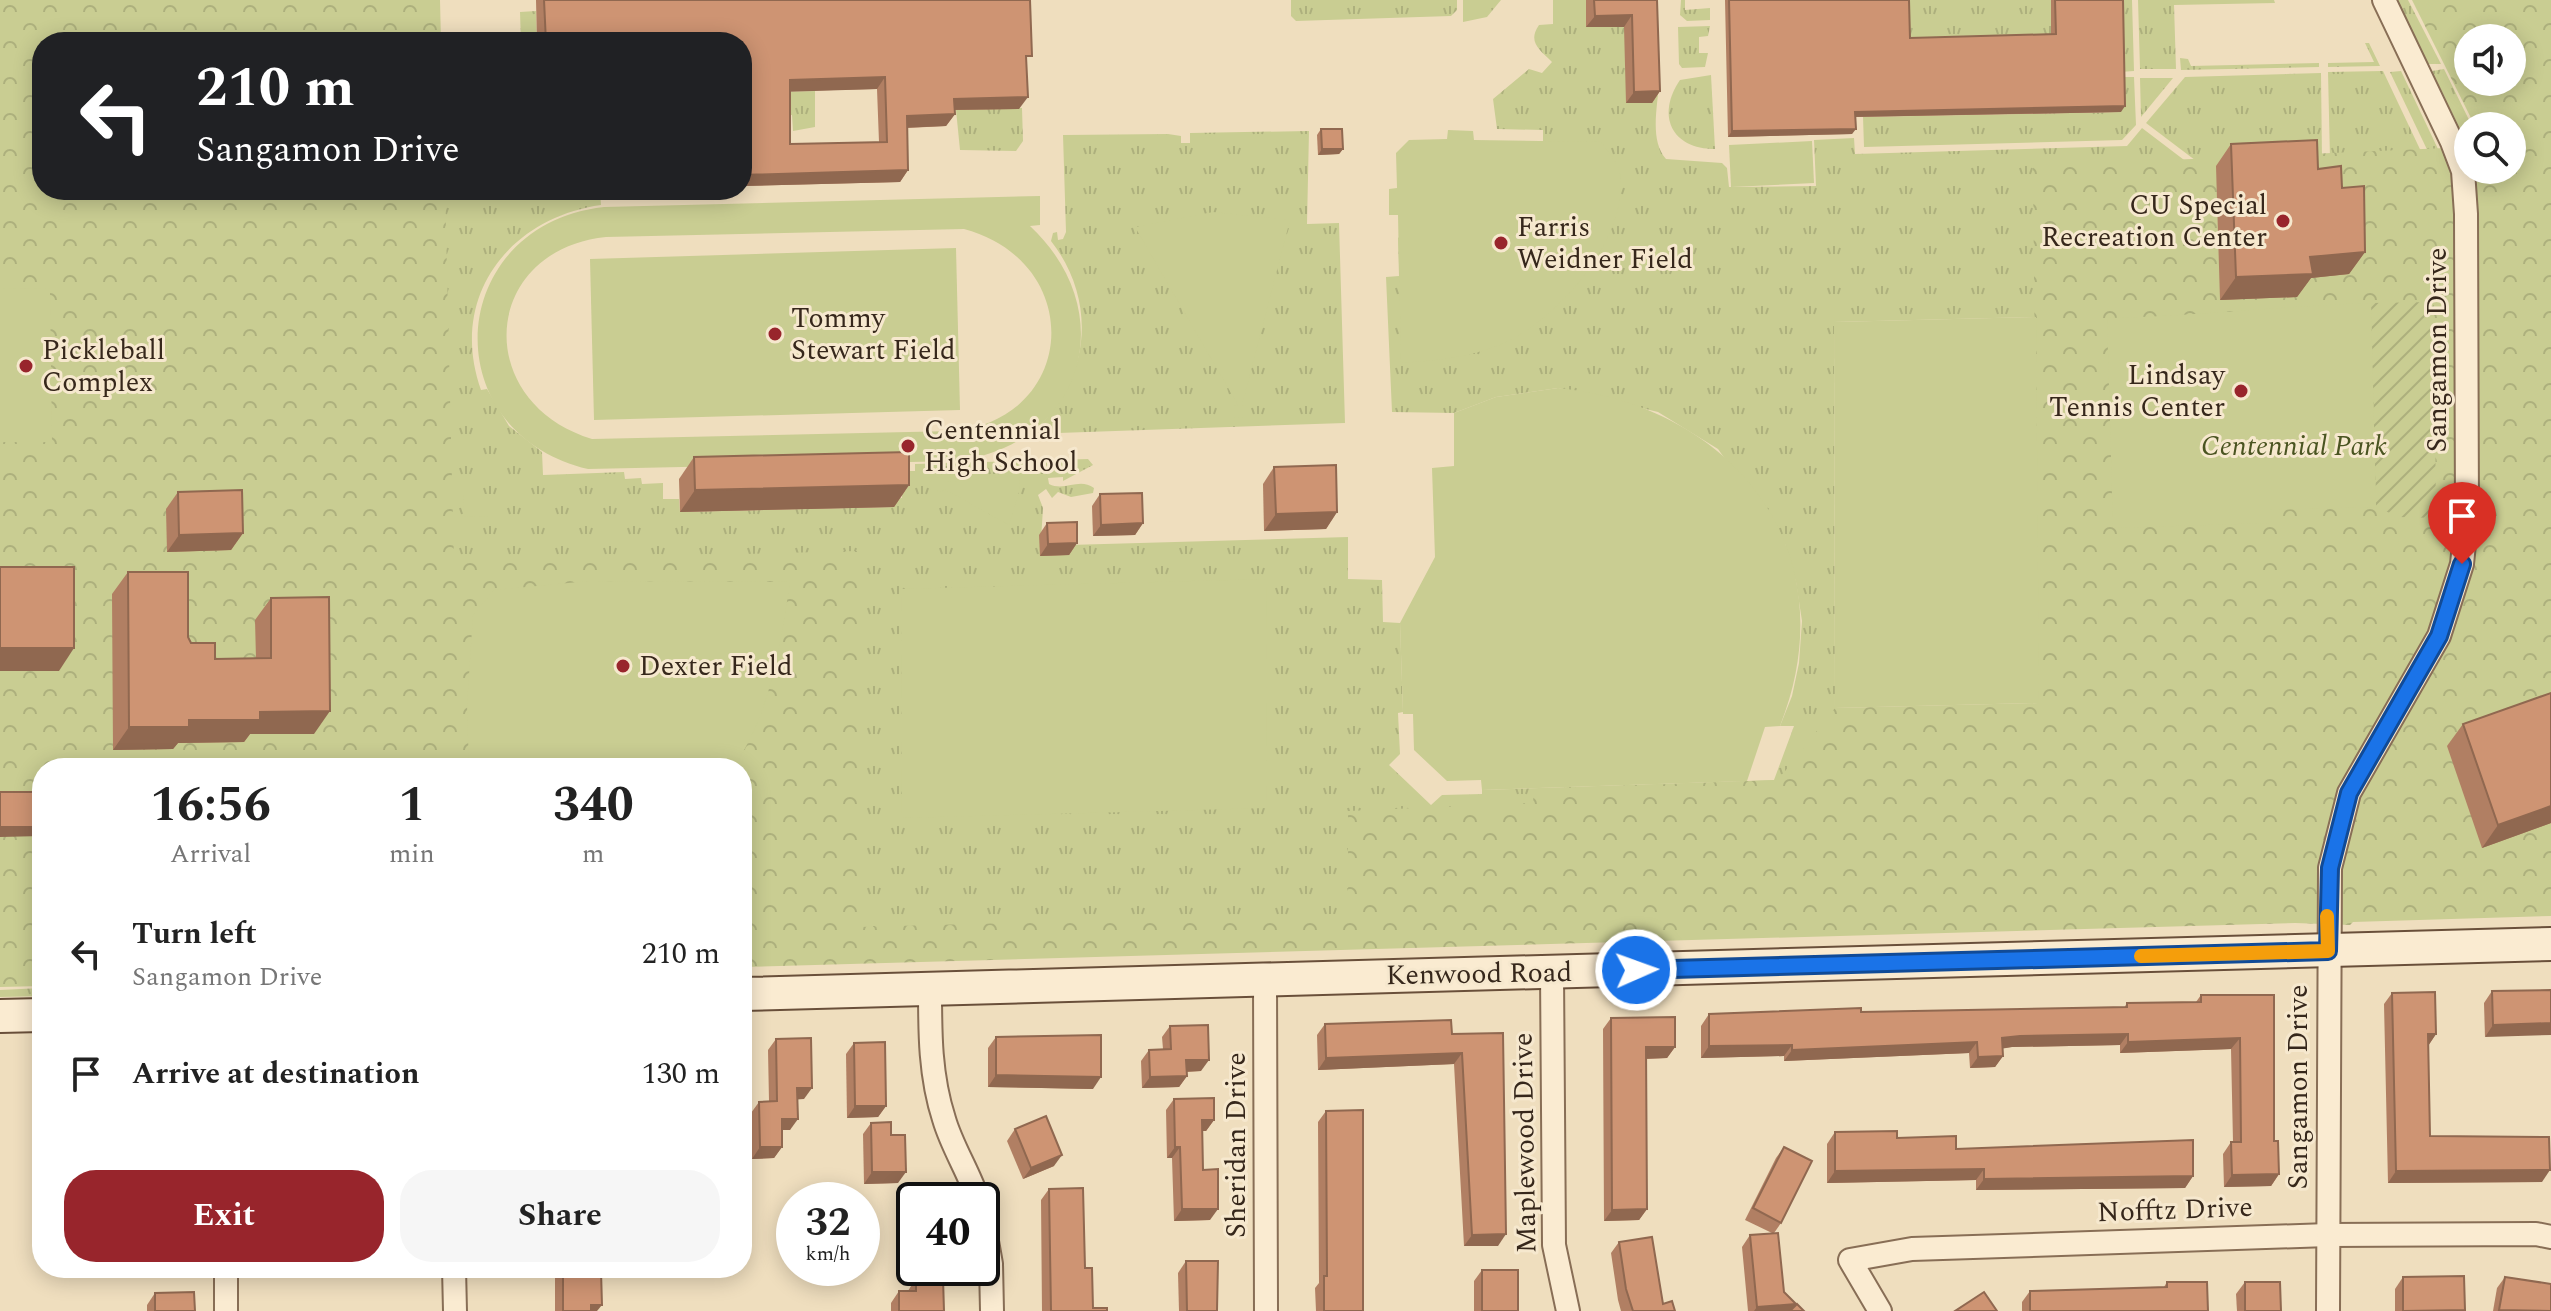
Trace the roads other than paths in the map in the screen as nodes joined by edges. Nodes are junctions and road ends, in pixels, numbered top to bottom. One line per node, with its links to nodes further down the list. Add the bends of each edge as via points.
1 (2384, 0): 3 (street, Sangamon Drive, via 2463,171 2467,514 2462,564 2439,636 2363,763 2338,826 2330,868)
2 (2551, 944): 3 (street, Kenwood Road)
3 (2328, 951): 4 (street, Kenwood Road); 11 (street, Sangamon Drive)
4 (1552, 973): 5 (street, Kenwood Road); 20 (street, Maplewood Drive, via 1554,1245)
5 (1265, 979): 6 (street, Kenwood Road); 19 (street, Sheridan Drive)
6 (930, 989): 7 (street, Kenwood Road); 10 (street, via 936,1091)
7 (752, 994)
8 (32, 1015): 9 (street)
9 (0, 1016)
10 (970, 1182)
11 (2328, 1235): 12 (street, Nofftz Drive); 21 (street, Nofftz Drive, via 1912,1249 1850,1260); 22 (street, Sangamon Drive)
12 (2551, 1237)
13 (226, 1278): 16 (street)
14 (454, 1278): 17 (street)
15 (991, 1286): 18 (street)
16 (226, 1311)
17 (455, 1311)
18 (992, 1311)
19 (1266, 1311)
20 (1568, 1311)
21 (1880, 1311)
22 (2328, 1311)

